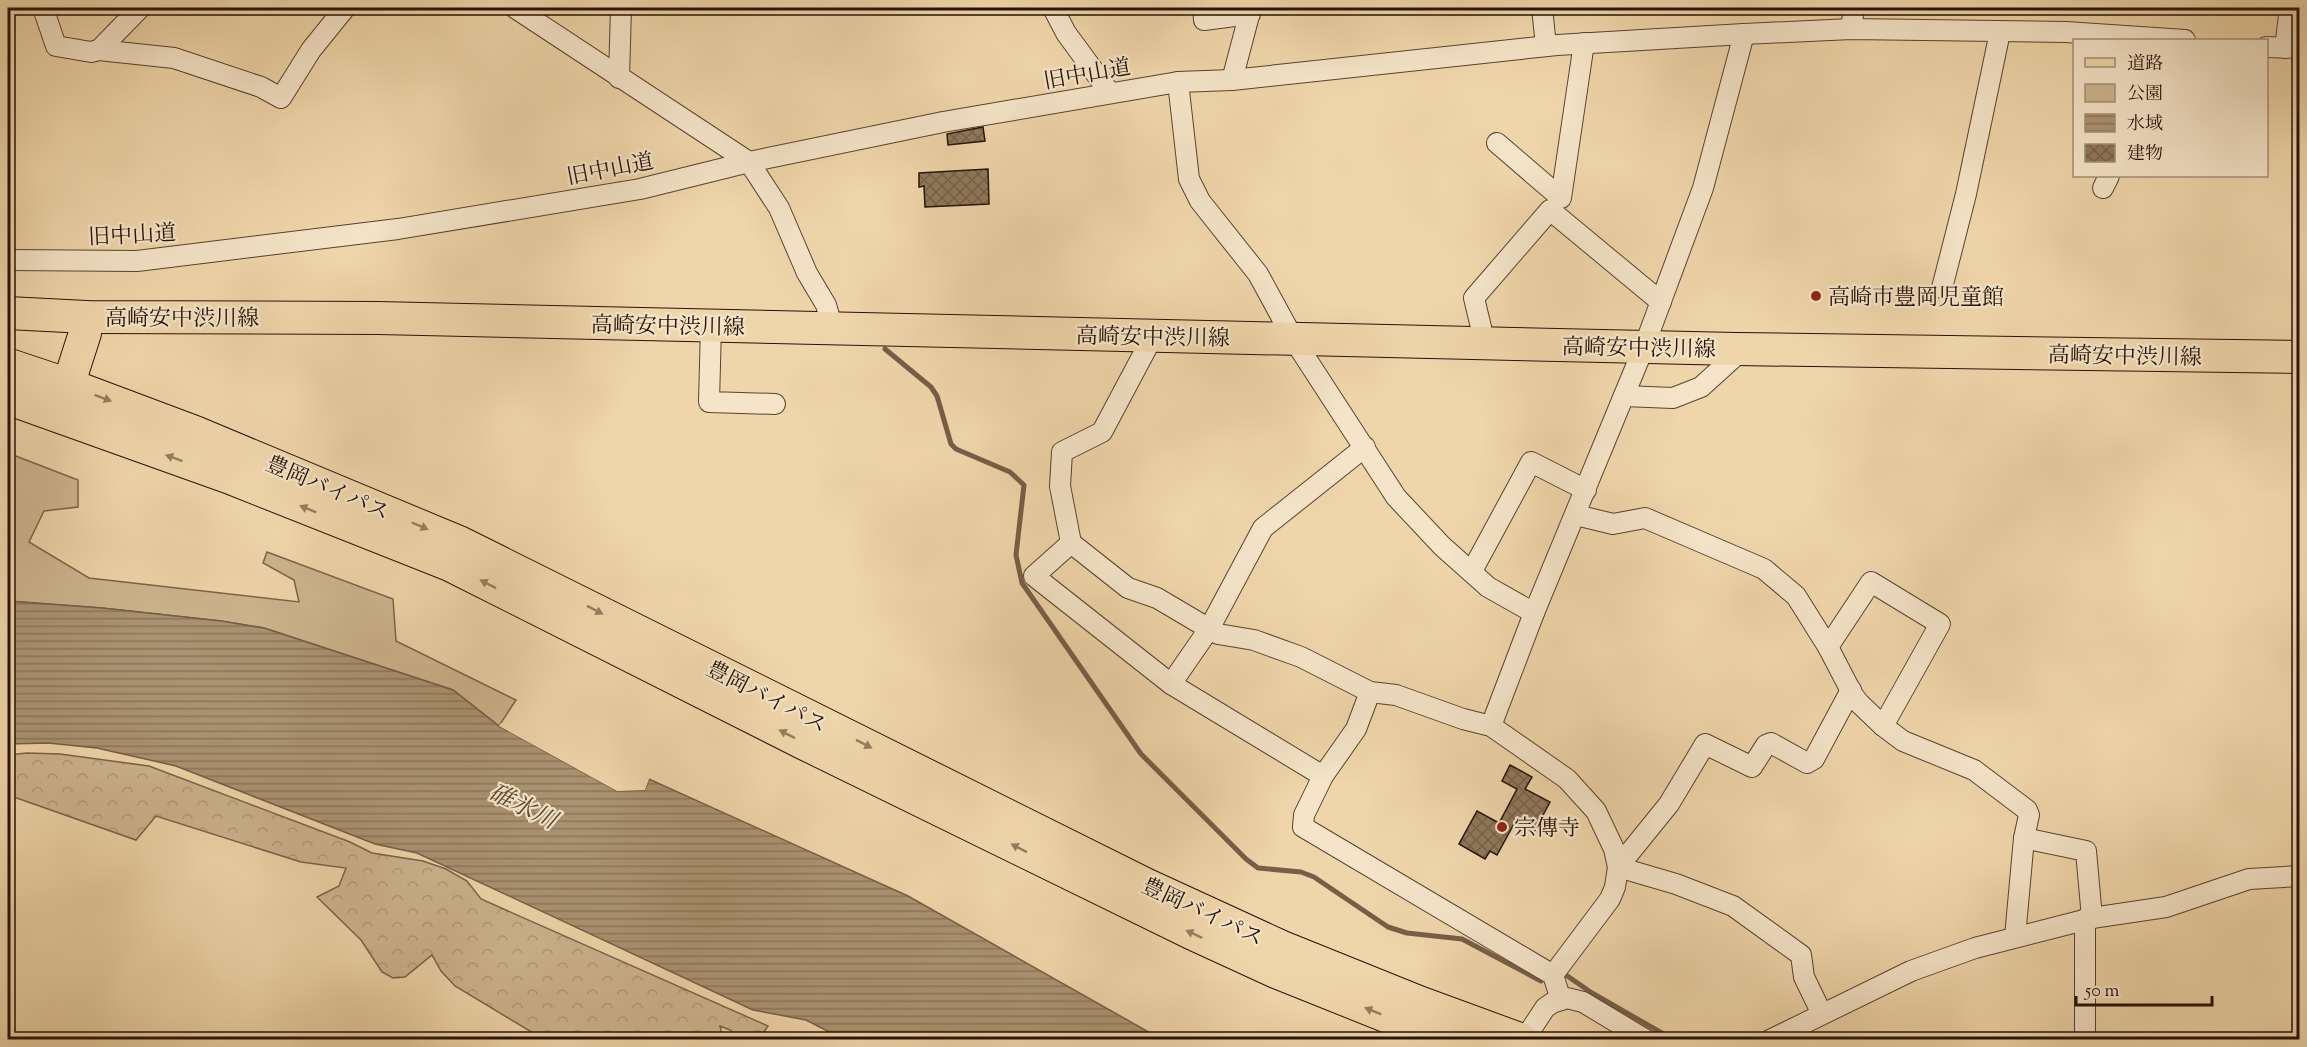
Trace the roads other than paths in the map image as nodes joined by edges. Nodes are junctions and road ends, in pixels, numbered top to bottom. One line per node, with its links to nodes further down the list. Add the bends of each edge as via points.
1 (43, 8): 19 (street, via 56,46)
2 (140, 8): 19 (street)
3 (345, 8): 19 (street, via 311,50 281,98 261,87 174,58)
4 (515, 8): 20 (street)
5 (621, 8): 20 (street)
6 (1053, 8): 23 (street, via 1066,33)
7 (1203, 8): 11 (street, via 1204,20)
8 (1542, 8): 17 (street)
9 (1854, 8): 12 (street)
10 (2290, 8): 18 (street)
11 (1250, 11): 21 (street)
12 (1851, 29): 13 (street, 旧中山道); 14 (street, 旧中山道)
13 (2000, 32): 15 (street, 旧中山道, via 2066,32); 27 (street)
14 (1744, 34): 16 (street, 旧中山道); 28 (street, via 1703,188)
15 (2149, 39)
16 (1584, 43): 17 (street, 旧中山道); 24 (street, via 1561,198)
17 (1545, 46): 21 (street, 旧中山道)
18 (2284, 48)
19 (99, 50)
20 (619, 78): 25 (street)
21 (1232, 80): 22 (street, 旧中山道)
22 (1178, 82): 23 (street, 旧中山道); 34 (street, via 1189,179 1200,201 1258,274)
23 (1110, 93): 25 (street, 旧中山道)
24 (1497, 143)
25 (749, 162): 26 (street, 旧中山道, via 640,189 398,229 137,261); 32 (street, via 779,208 807,273 826,305)
26 (8, 260)
27 (1942, 288)
28 (1661, 302): 35 (street, via 1550,210 1474,298); 36 (street)
29 (8, 313): 30 (main road, 高崎安中渋川線)
30 (86, 317): 31 (main road, 高崎安中渋川線, via 378,318); 40 (main road, via 85,333)
31 (711, 326): 32 (main road, 高崎安中渋川線); 43 (street, via 709,402)
32 (833, 328): 33 (main road, 高崎安中渋川線)
33 (1153, 336): 34 (main road, 高崎安中渋川線); 48 (street, via 1102,432 1062,452 1060,486)
34 (1294, 340): 35 (main road, 高崎安中渋川線); 45 (street)
35 (1485, 344): 36 (main road, 高崎安中渋川線)
36 (1644, 347): 37 (main road, 高崎安中渋川線); 41 (street)
37 (1743, 349): 38 (main road, 高崎安中渋川線); 41 (street, via 1701,387 1673,398)
38 (2300, 357)
39 (8, 365): 40 (highway, 豊岡バイパス)
40 (68, 385): 44 (main road); 68 (highway, 豊岡バイパス, one-way to 68, via 272,463 460,543 1146,885 1292,951)
41 (1624, 396): 46 (street)
42 (8, 398): 44 (highway, 豊岡バイパス)
43 (775, 404)
44 (58, 416): 67 (highway, 豊岡バイパス, one-way to 44, via 1277,972 1190,932 451,566 229,477)
45 (1365, 447): 49 (street, via 1396,497); 51 (street, via 1263,528)
46 (1586, 490): 47 (street); 49 (street, via 1531,462)
47 (1576, 515): 50 (street); 52 (street, via 1613,524 1645,518 1764,569 1796,596)
48 (1071, 543): 51 (street, via 1128,588 1157,598); 53 (street, via 1034,576)
49 (1472, 571): 50 (street, via 1488,586)
50 (1534, 613): 56 (street)
51 (1209, 629): 53 (street); 55 (street, via 1301,657)
52 (1828, 647): 54 (street); 57 (street, via 1871,582 1940,624)
53 (1172, 684): 58 (street)
54 (1851, 690): 57 (street, via 1858,703); 60 (street, via 1814,759 1807,763 1771,743 1752,767 1705,744 1669,804)
55 (1370, 692): 56 (street, via 1396,695); 58 (street, via 1356,729)
56 (1491, 726): 60 (street, via 1566,779 1596,811)
57 (1883, 726): 59 (street, via 1903,741 1974,770 2028,810)
58 (1323, 776): 64 (street, via 1304,815 1303,827)
59 (2024, 838): 62 (street, via 2086,851); 63 (street)
60 (1618, 867): 64 (street, via 1610,899); 66 (street, via 1733,906 1801,955 1804,977)
61 (2300, 876): 62 (street, via 2249,879 2166,907)
62 (2088, 918): 63 (street); 71 (street)
63 (2015, 937): 66 (street, via 1911,971)
64 (1553, 975): 65 (street)
65 (1561, 1000): 68 (street, via 1545,1008); 69 (street, via 1583,1002)
66 (1822, 1014): 70 (street)
67 (1447, 1040)
68 (1522, 1040)
69 (1646, 1040)
70 (1770, 1040)
71 (2085, 1040)

